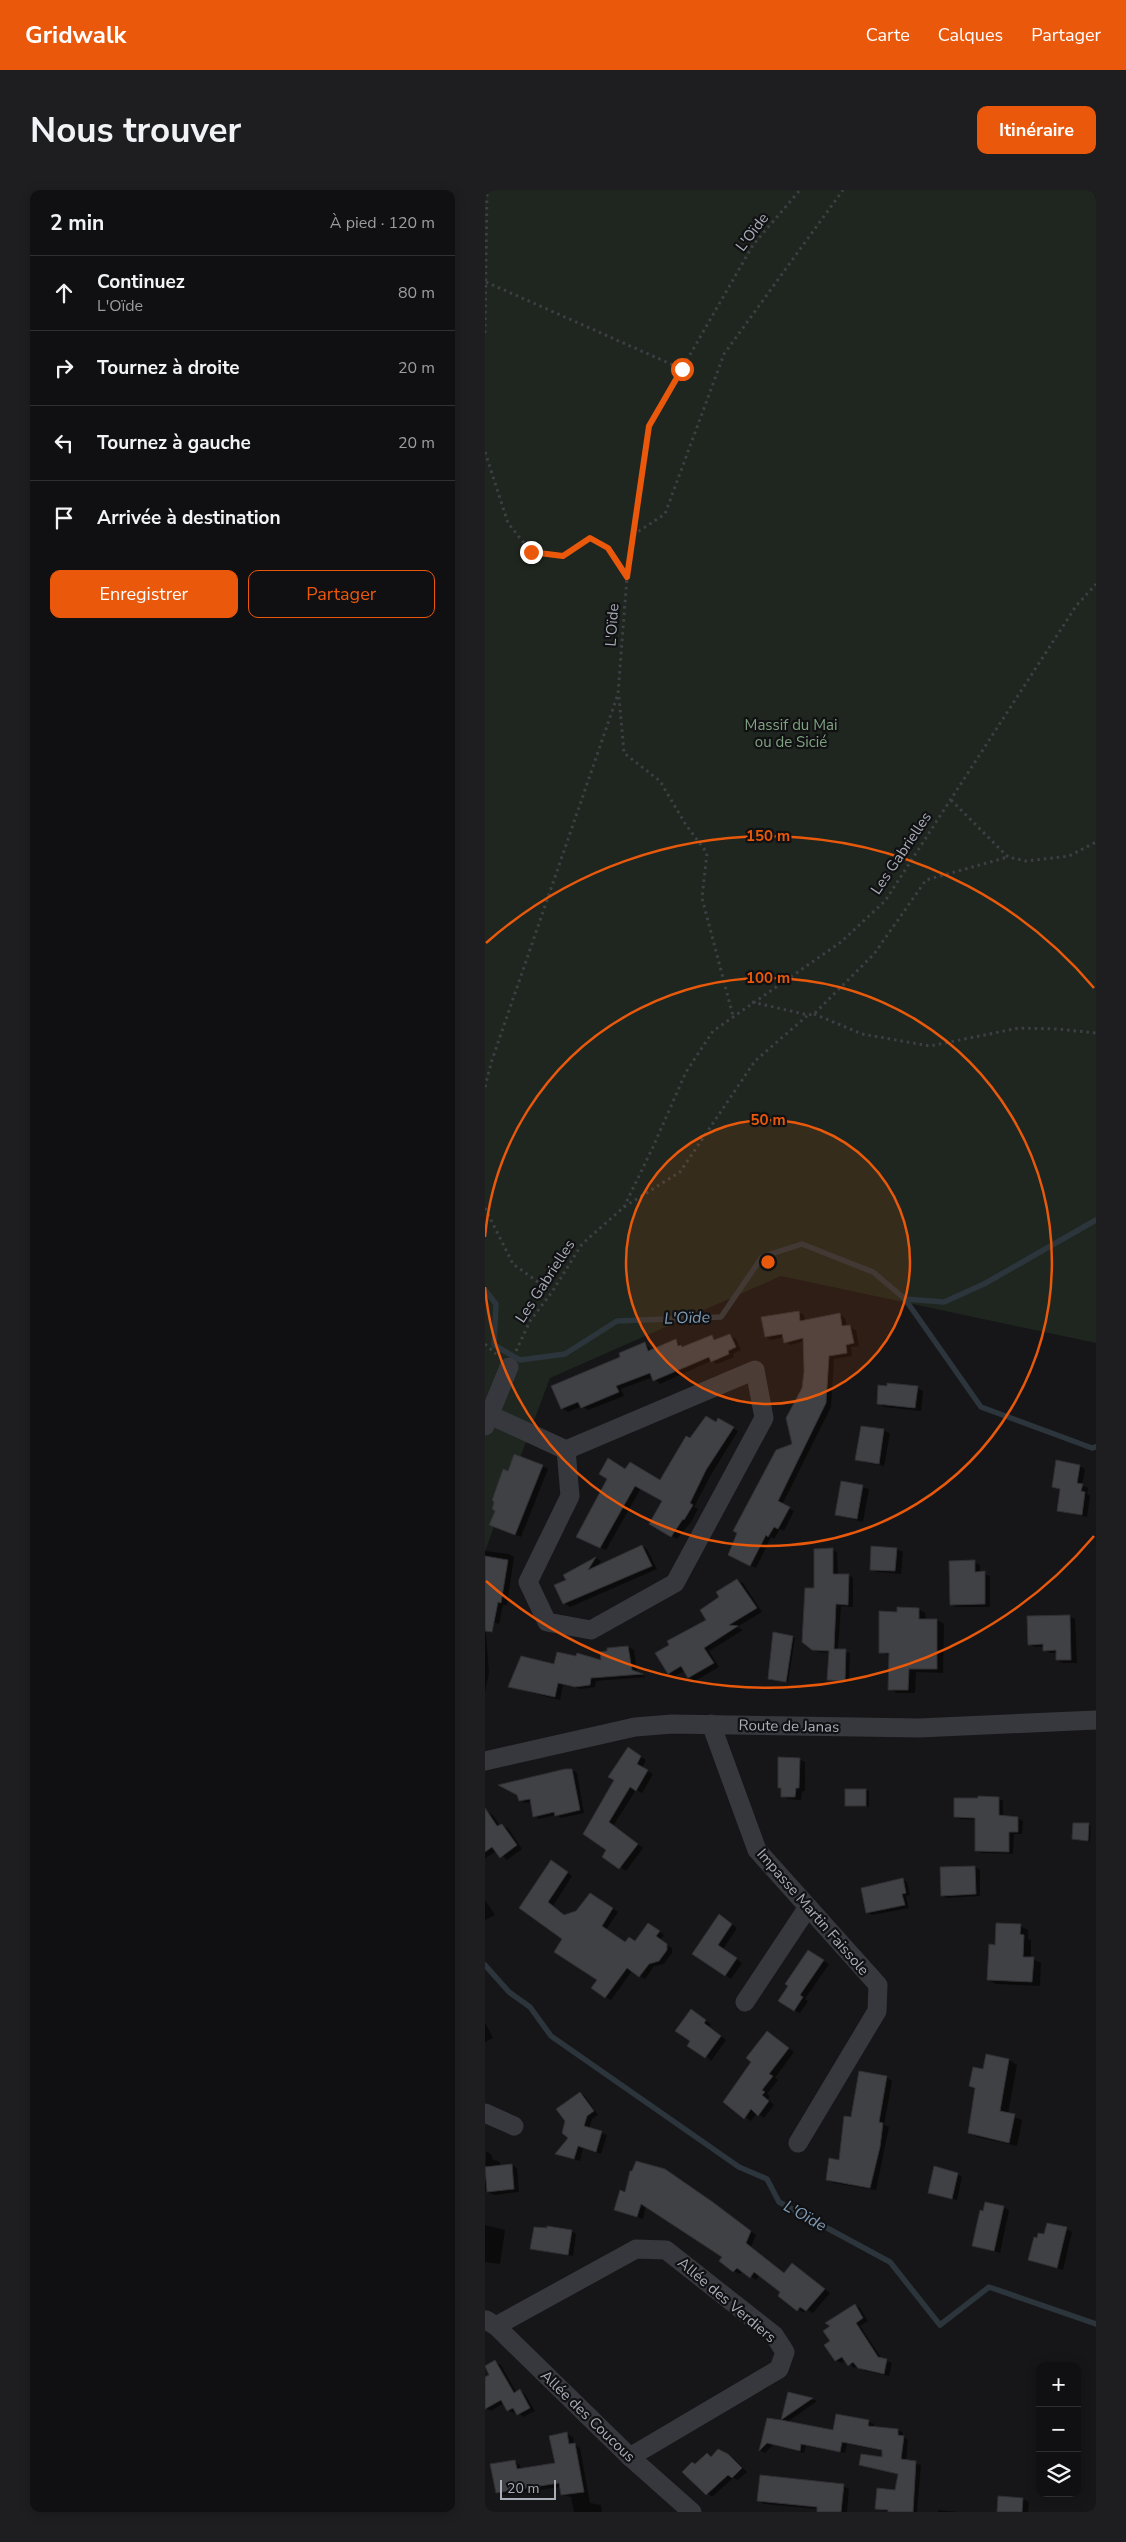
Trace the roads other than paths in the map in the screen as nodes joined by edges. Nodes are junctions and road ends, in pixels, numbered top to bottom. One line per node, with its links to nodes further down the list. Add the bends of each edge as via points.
1 (509, 1367): 2 (street)
2 (487, 1420): 3 (street)
3 (566, 1450): 3 (street, via 570,1496 528,1582 547,1622 591,1630 675,1583 763,1418 755,1370)
4 (1096, 1720): 5 (street, Route de Janas, via 919,1728)
5 (711, 1724): 6 (street, Route de Janas, via 635,1727); 7 (street, Impasse Martin Faissole, via 757,1850)
6 (485, 1761)
7 (808, 1907): 8 (street); 11 (street, Impasse Martin Faissole, via 878,1985 877,2011)
8 (745, 2002)
9 (485, 2113): 10 (street)
10 (515, 2126)
11 (798, 2143)
12 (490, 2323): 13 (street, Allée des Coucous); 13 (street, Allée des Verdiers, via 636,2249 666,2250 774,2335 785,2352 779,2369)
13 (630, 2457): 14 (street, Allée des Coucous)
14 (692, 2512)

